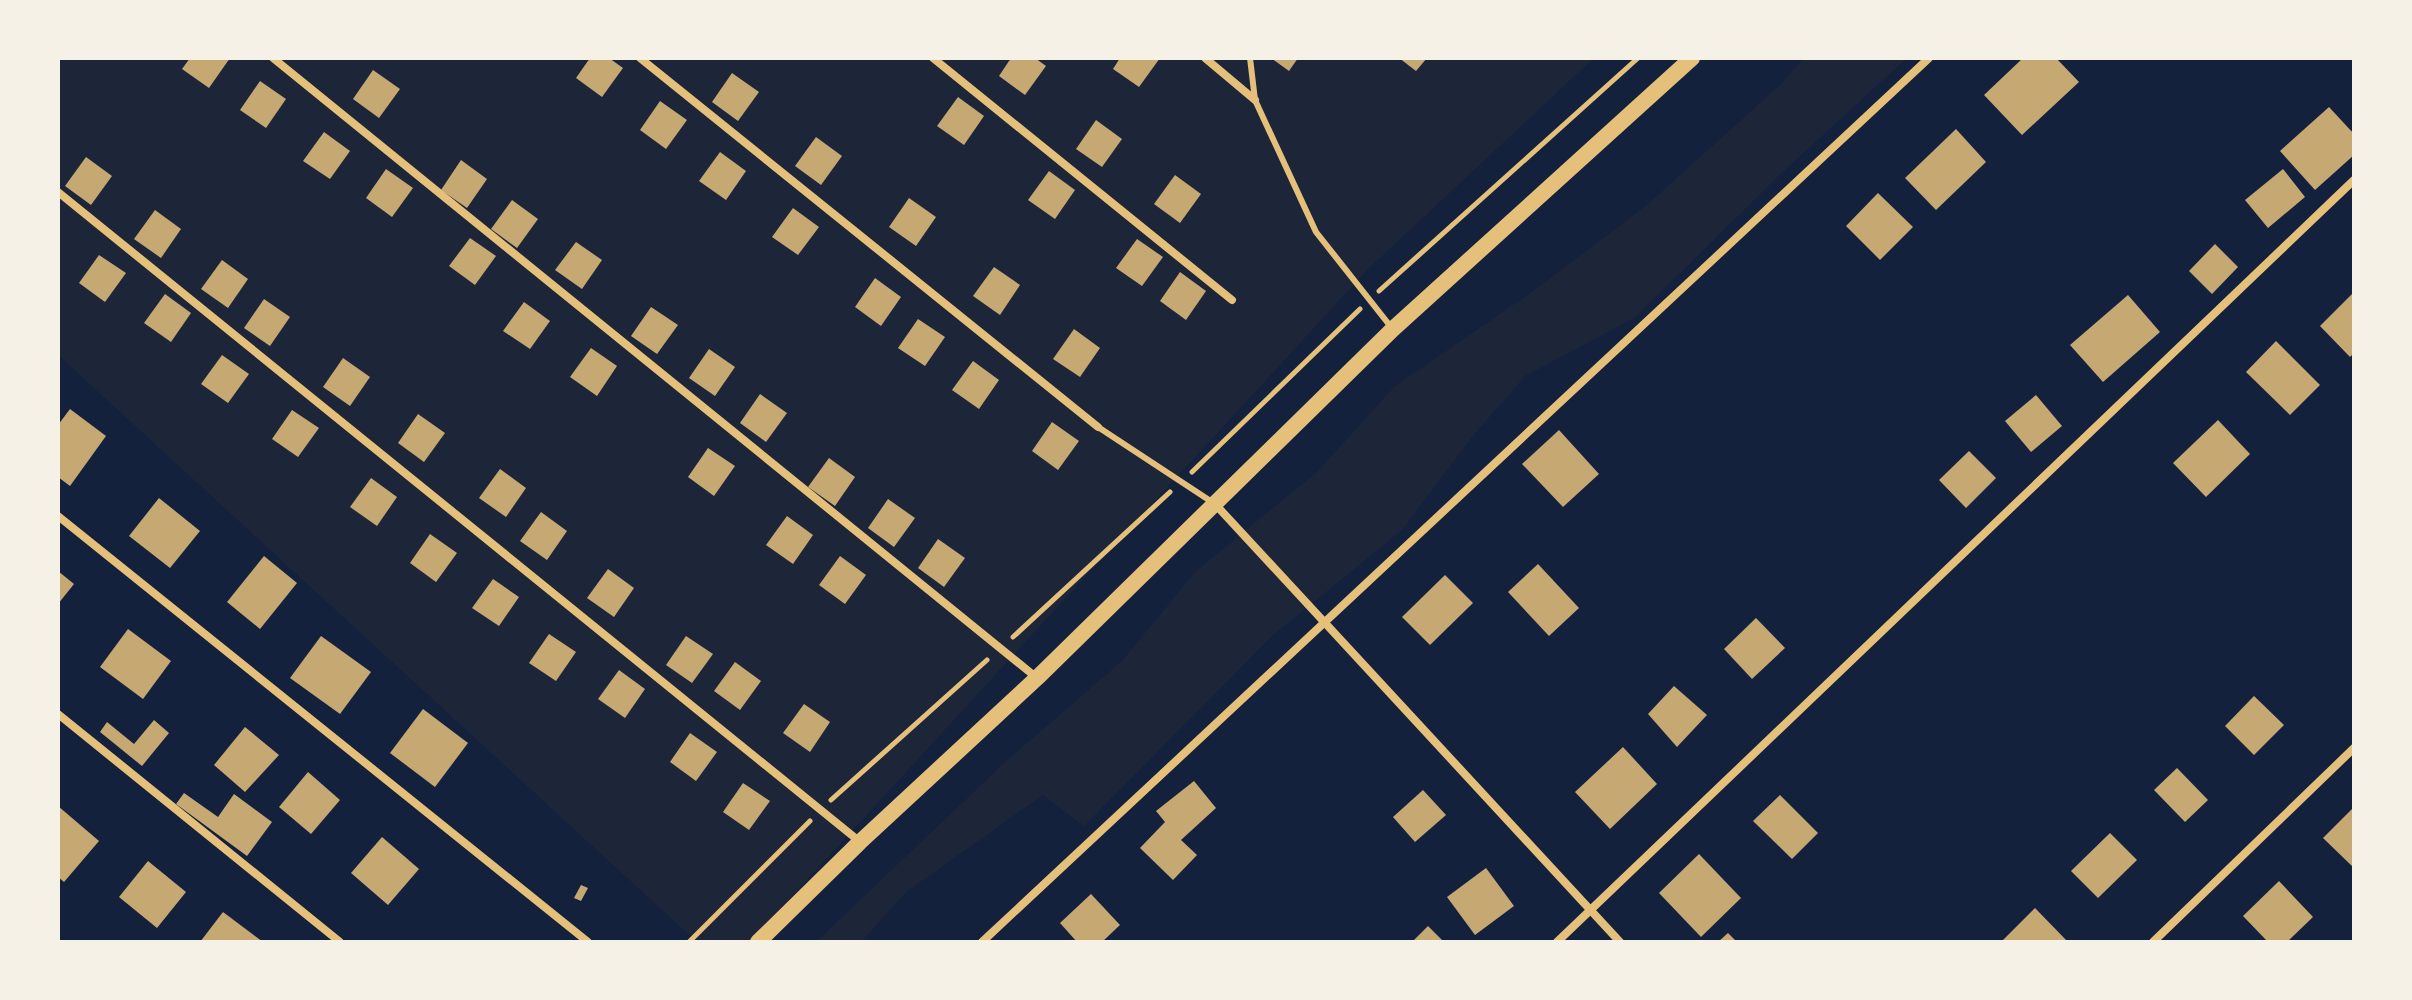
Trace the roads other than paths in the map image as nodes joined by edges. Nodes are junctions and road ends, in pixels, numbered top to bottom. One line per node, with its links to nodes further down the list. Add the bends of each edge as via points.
1 (273, 58): 17 (street)
2 (640, 58): 13 (street)
3 (933, 58): 11 (street)
4 (1205, 58): 8 (street)
5 (1250, 58): 8 (lane)
6 (1692, 58): 12 (main road)
7 (1929, 58): 16 (street)
8 (1255, 100): 12 (lane, via 1316,232)
9 (2354, 180): 21 (street)
10 (58, 192): 20 (street)
11 (1232, 300)
12 (1393, 329): 14 (main road)
13 (1098, 427): 14 (lane)
14 (1215, 504): 16 (street); 17 (main road)
15 (58, 516): 23 (street)
16 (1323, 622): 21 (street); 25 (street)
17 (1037, 678): 20 (main road)
18 (58, 714): 22 (street)
19 (2354, 748): 28 (street)
20 (860, 842): 24 (main road)
21 (1589, 912): 26 (street); 27 (street)
22 (340, 942)
23 (588, 942)
24 (758, 942)
25 (982, 942)
26 (1557, 942)
27 (1620, 942)
28 (2153, 942)

